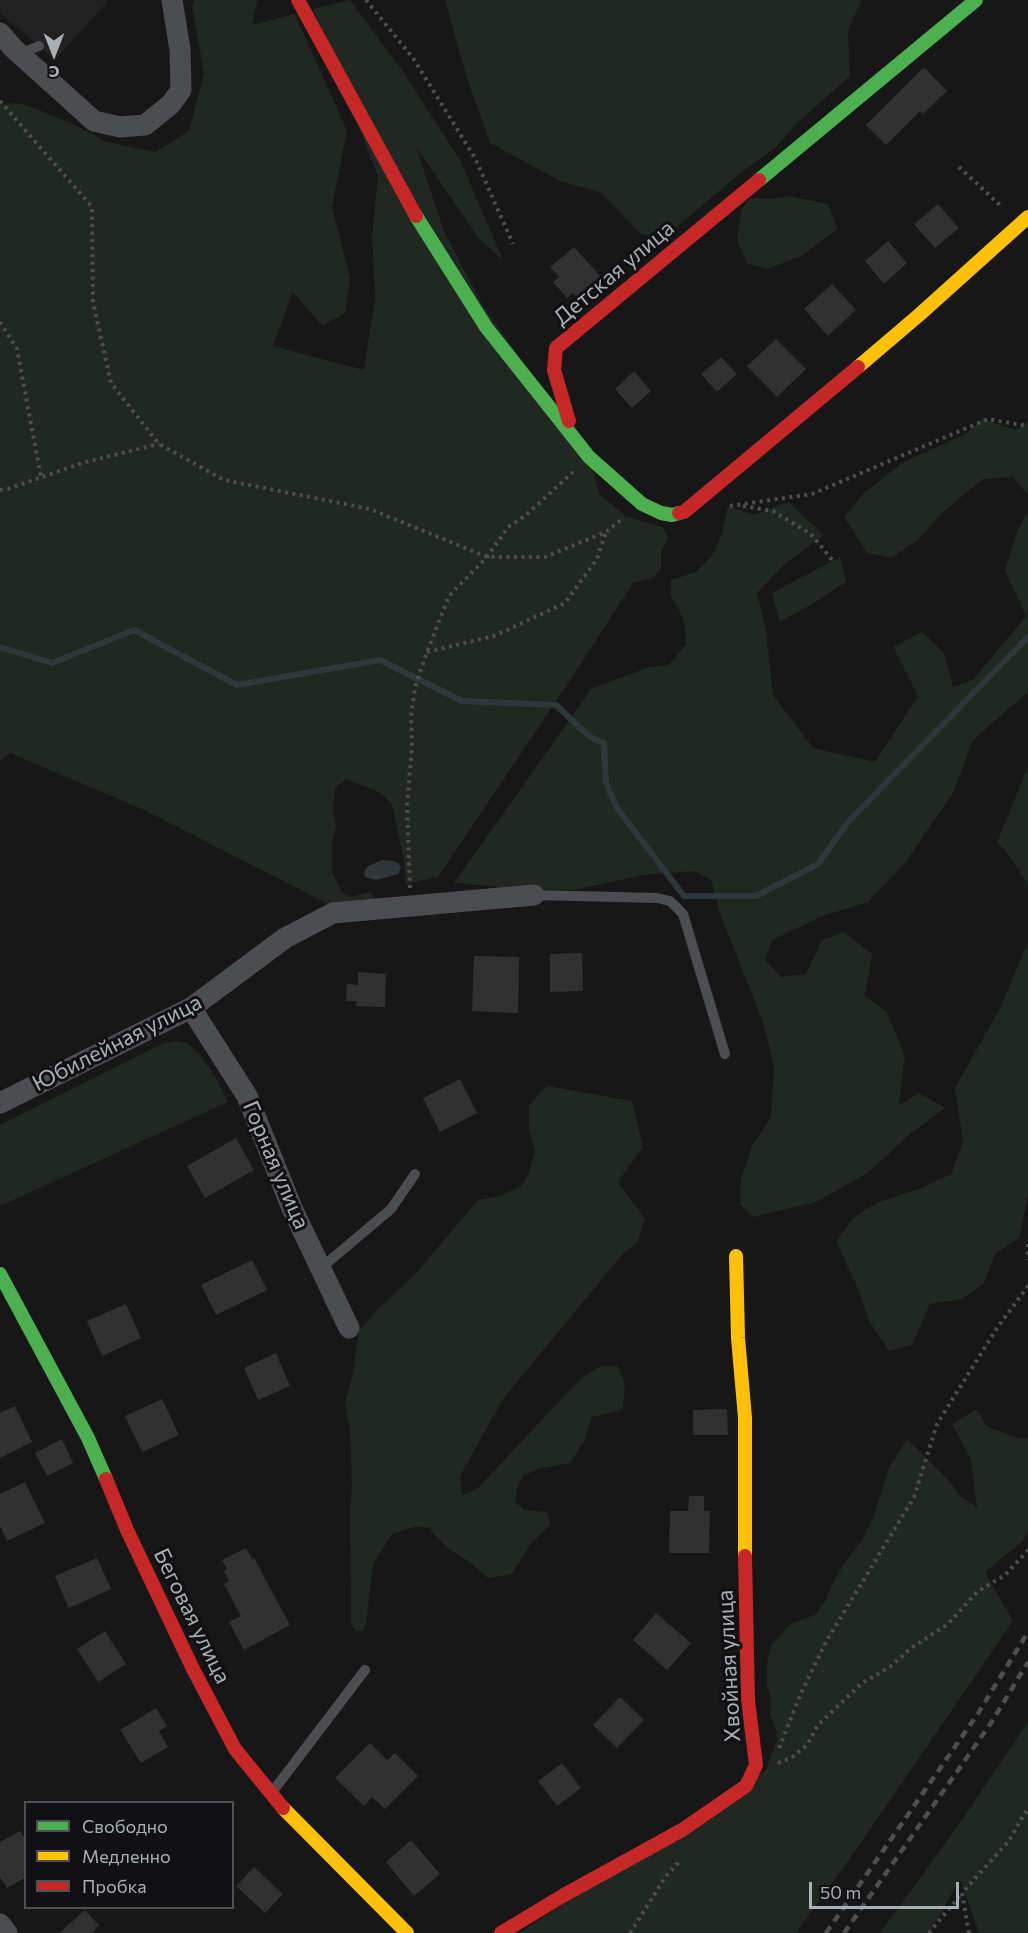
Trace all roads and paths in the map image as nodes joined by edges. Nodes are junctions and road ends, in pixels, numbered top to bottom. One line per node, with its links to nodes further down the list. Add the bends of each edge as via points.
1 (172, 0): 5 (street, via 181,90 171,104 145,125 120,127 94,121 29,50)
2 (298, 0): 12 (street, via 412,210 486,327)
3 (366, 0): 9 (path, via 413,58 475,158)
4 (976, 0): 12 (street, Детская улица, via 556,348 554,370)
5 (0, 33)
6 (0, 101): 13 (path, via 92,207 93,302 111,383)
7 (959, 167): 8 (path)
8 (1024, 221): 17 (street, Детская улица, via 919,315 684,512 661,513)
9 (513, 244)
10 (0, 322): 15 (path, via 17,349)
11 (1028, 426): 18 (path, via 988,419 812,494)
12 (574, 439): 14 (street, Детская улица)
13 (159, 444): 15 (path); 21 (path, via 224,480 370,509)
14 (589, 457): 17 (street, Детская улица); 21 (path, via 508,527)
15 (41, 477): 16 (path)
16 (0, 490)
17 (642, 504): 20 (path)
18 (740, 505): 19 (path); 22 (path, via 783,516 811,534)
19 (729, 506)
20 (606, 532): 21 (path, via 545,557); 23 (path, via 597,559 565,603 494,636)
21 (487, 557): 23 (path, via 449,596)
22 (833, 561)
23 (427, 652): 25 (path, via 415,687 411,717 407,805)
24 (534, 895): 25 (street, Юбилейная улица); 27 (lane, via 670,901 682,914)
25 (410, 906): 26 (street, Юбилейная улица, via 333,913 285,938)
26 (191, 1008): 28 (street, Юбилейная улица); 33 (street, Горная улица, via 247,1096)
27 (725, 1054)
28 (0, 1103)
29 (415, 1174): 33 (lane, via 391,1209)
30 (1028, 1244): 32 (path)
31 (736, 1256): 46 (street, Хвойная улица, via 745,1418 745,1584 748,1700 756,1765 753,1774 746,1785 682,1830)
32 (1028, 1260)
33 (321, 1268): 36 (street, Горная улица)
34 (0, 1274): 39 (street, Беговая улица, via 88,1438 193,1669 235,1749)
35 (1028, 1286): 37 (path, via 937,1424 914,1497 827,1640 771,1766 791,1758 807,1744 818,1725 861,1684 948,1624 977,1592 1005,1575)
36 (349, 1328)
37 (1028, 1550)
38 (365, 1670): 39 (lane)
39 (271, 1793): 45 (street, Беговая улица)
40 (1028, 1808): 42 (path, via 1008,1842)
41 (686, 1854): 47 (path, via 666,1876)
42 (962, 1893): 48 (path); 49 (path)
43 (0, 1924): 44 (street)
44 (7, 1933)
45 (407, 1933)
46 (501, 1933)
47 (630, 1933)
48 (929, 1933)
49 (969, 1933)

